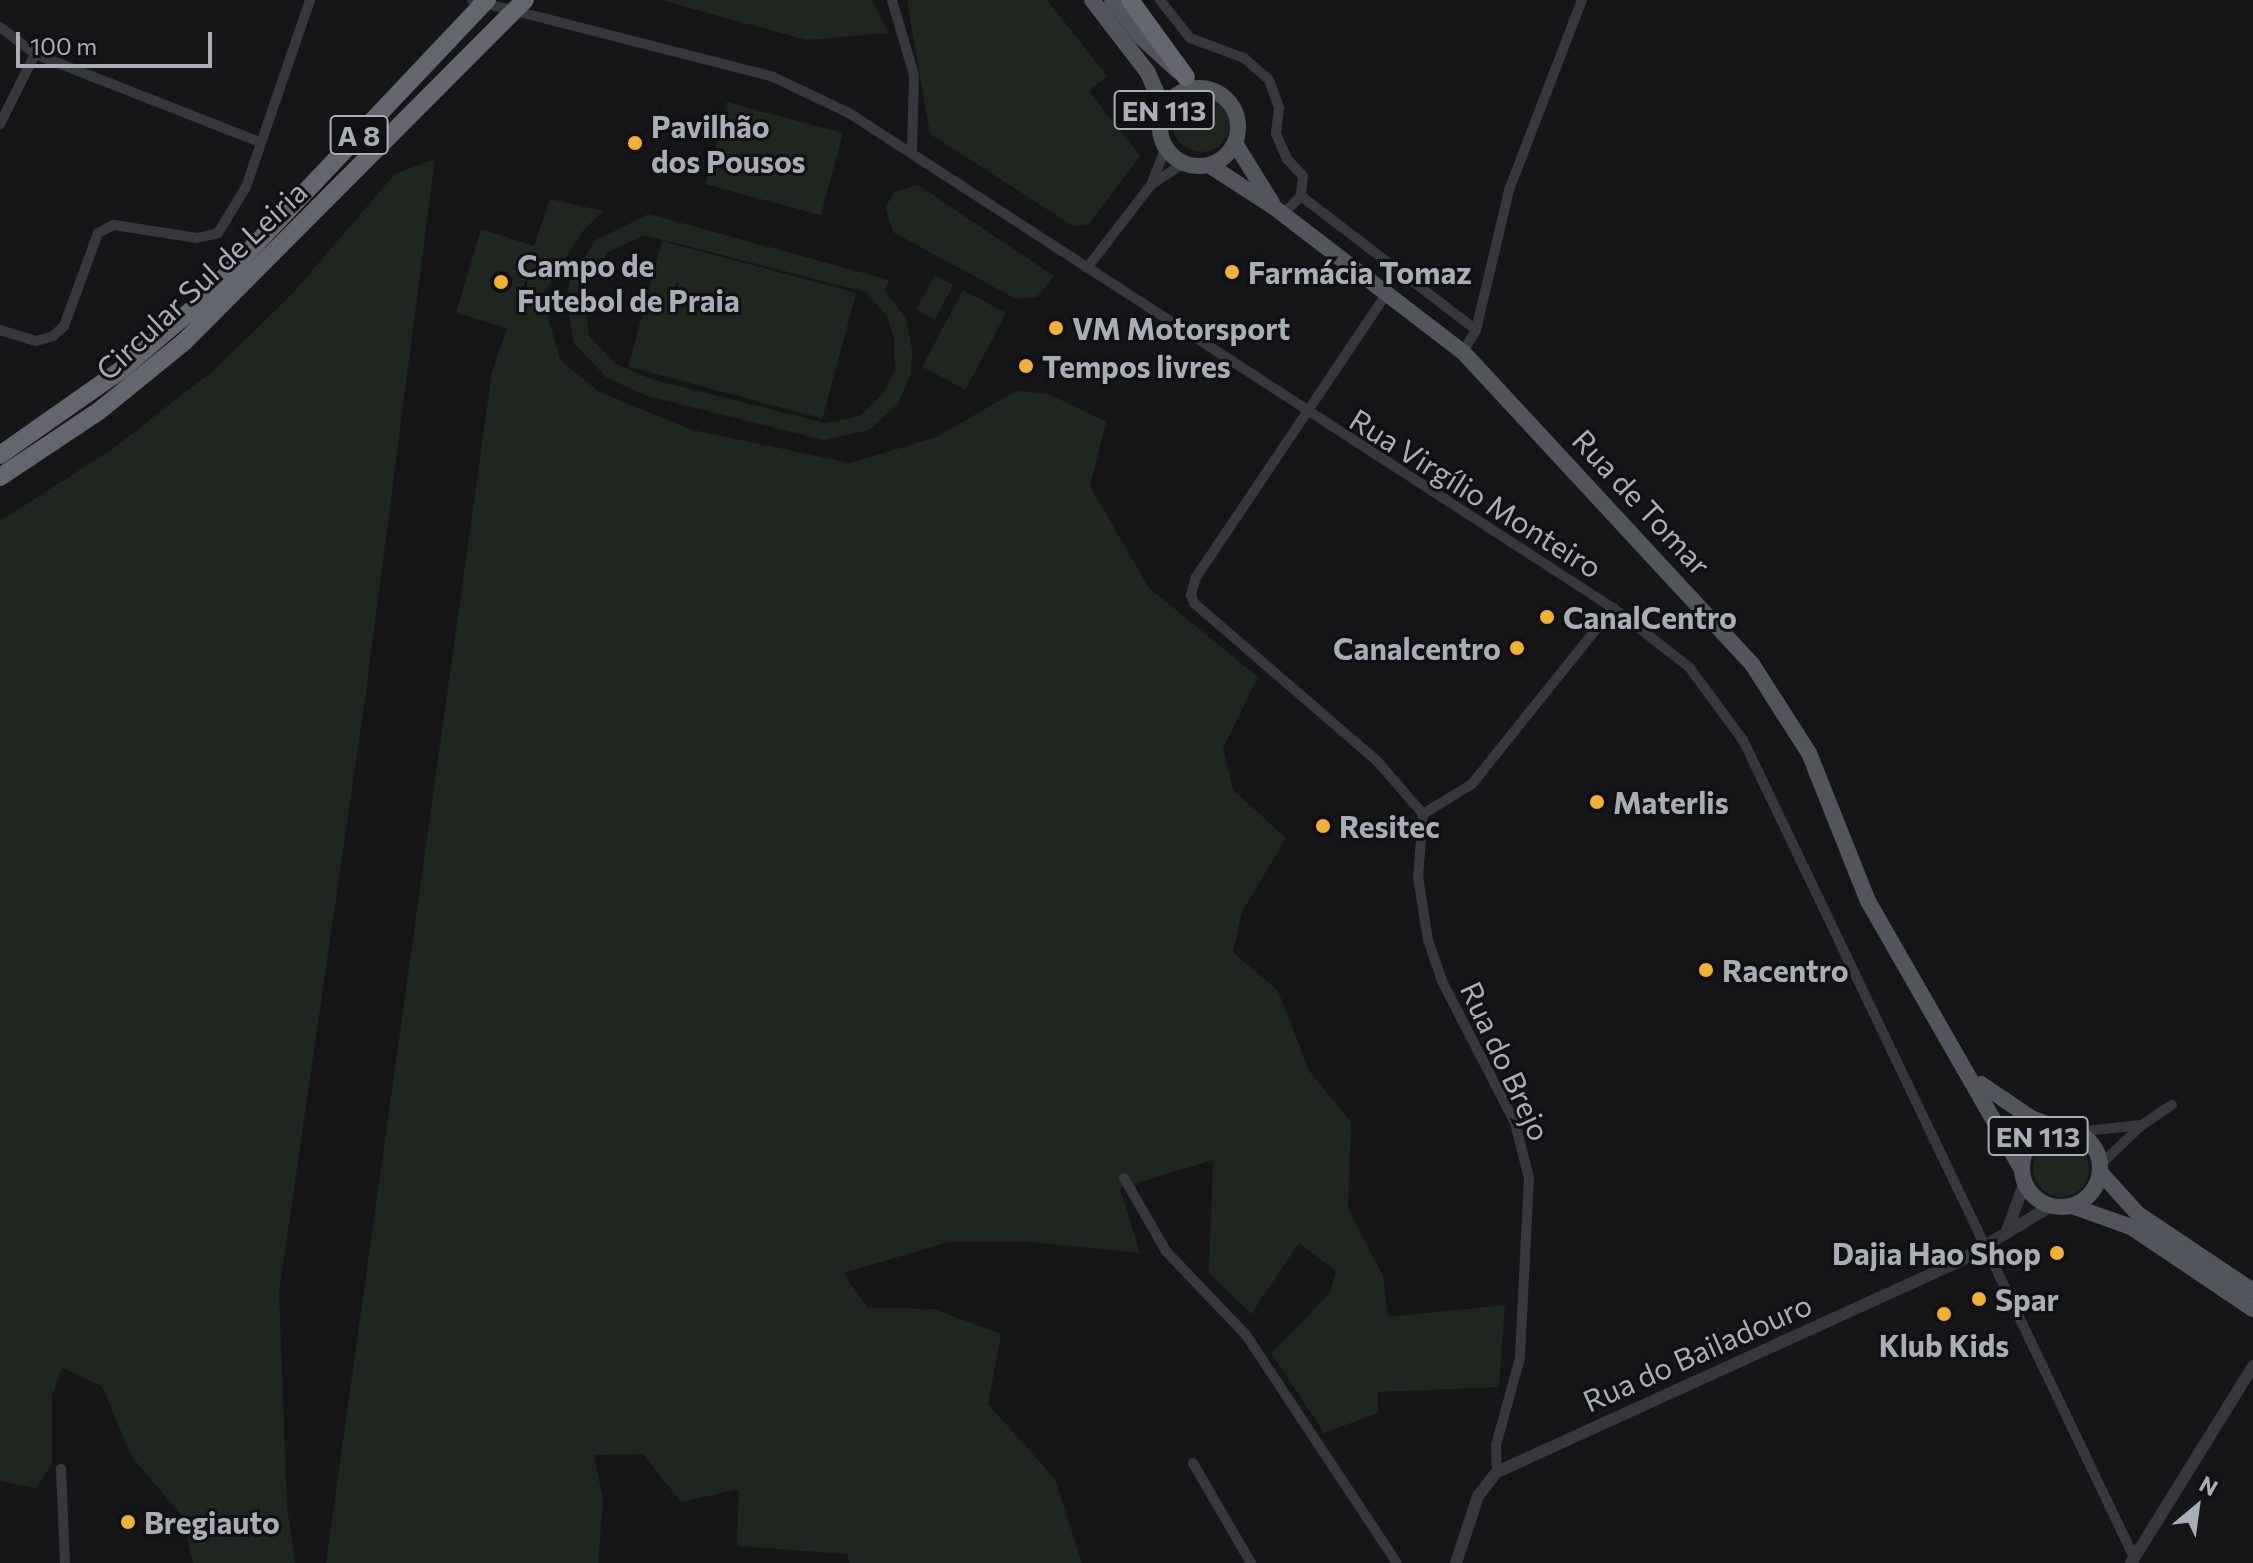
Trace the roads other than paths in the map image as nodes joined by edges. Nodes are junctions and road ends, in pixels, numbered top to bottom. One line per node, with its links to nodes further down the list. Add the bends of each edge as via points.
1 (310, 0): 18 (street)
2 (472, 0): 21 (street, Rua Virgílio Monteiro, via 785,81)
3 (487, 0): 33 (highway, Circular Sul de Leiria / A 8, via 202,301 121,370)
4 (525, 0): 34 (highway, Circular Sul de Leiria / A 8, via 184,342 99,411)
5 (892, 0): 21 (street, via 914,75)
6 (1092, 0): 16 (main road, EN 113, via 1148,73)
7 (1112, 0): 13 (main road, Rua de Tomar / EN 113, via 1159,57)
8 (1130, 0): 13 (highway)
9 (1160, 0): 25 (street, via 1190,38 1244,58 1269,80 1279,108 1276,134 1287,159 1303,176)
10 (1582, 0): 30 (street, via 1509,190)
11 (0, 27): 12 (street)
12 (35, 54): 15 (street); 18 (street)
13 (1186, 77): 14 (main road, Rua de Tomar / EN 113)
14 (1204, 88): 16 (main road, EN 113, via 1183,91); 19 (main road, Rua de Tomar / EN 113, via 1233,108)
15 (4, 109): 17 (street)
16 (1164, 110): 20 (main road, EN 113, via 1160,129)
17 (0, 124)
18 (259, 142): 29 (street, via 246,187 218,233 197,238 114,225 98,233 64,326 36,341)
19 (1235, 143): 23 (main road, EN 113); 26 (main road, Rua de Tomar / EN 113)
20 (1166, 147): 22 (main road, EN 113); 24 (street)
21 (912, 151): 27 (street, Rua Virgílio Monteiro)
22 (1184, 163): 23 (main road, Rua de Tomar / EN 113); 24 (street)
23 (1209, 165): 26 (main road, Rua de Tomar / EN 113)
24 (1151, 185): 27 (street)
25 (1301, 196): 26 (street); 30 (street)
26 (1279, 211): 28 (main road, Rua de Tomar / EN 113)
27 (1087, 268): 32 (street, Rua Virgílio Monteiro)
28 (1387, 293): 31 (main road, Rua de Tomar / EN 113); 32 (street)
29 (0, 330)
30 (1476, 330): 31 (street)
31 (1463, 352): 37 (main road, Rua de Tomar / EN 113, via 1730,637 1784,707 1809,753 1868,901)
32 (1305, 413): 35 (street, Rua Virgílio Monteiro); 36 (street, via 1196,577 1191,595 1201,611 1377,761)
33 (0, 455)
34 (0, 477)
35 (1613, 608): 36 (street, via 1472,784); 47 (street, Rua Virgílio Monteiro, via 1689,667 1736,727)
36 (1423, 814): 53 (street, Rua do Brejo, via 1418,877 1428,940 1442,981 1515,1123 1529,1178 1520,1358 1496,1445)
37 (1972, 1074): 40 (main road, Rua de Tomar / EN 113, via 2012,1107); 42 (main road, Rua de Tomar / EN 113)
38 (2172, 1105): 39 (street)
39 (2142, 1125): 40 (street); 41 (street)
40 (2067, 1130): 41 (main road, Rua de Tomar / EN 113, via 2094,1147); 42 (main road, EN 113, via 2028,1145)
41 (2100, 1169): 45 (main road, EN 113, via 2092,1192); 48 (main road, Rua de Tomar / EN 113, via 2138,1214)
42 (2023, 1176): 44 (main road, Rua de Tomar / EN 113, via 2035,1198); 46 (street)
43 (1124, 1178): 57 (street, via 1166,1251 1246,1335)
44 (2051, 1206): 45 (main road); 46 (street, Rua do Bailadouro)
45 (2072, 1206): 49 (main road, via 2131,1227)
46 (2007, 1231): 47 (street, Rua do Bailadouro)
47 (1988, 1246): 53 (street, Rua do Bailadouro); 54 (street, Rua Virgílio Monteiro)
48 (2253, 1291)
49 (2253, 1309)
50 (2253, 1366): 54 (street)
51 (1193, 1463): 56 (street)
52 (61, 1469): 55 (street)
53 (1497, 1472): 58 (street, via 1478,1496)
54 (2132, 1560)
55 (65, 1563)
56 (1251, 1563)
57 (1397, 1563)
58 (1456, 1563)

